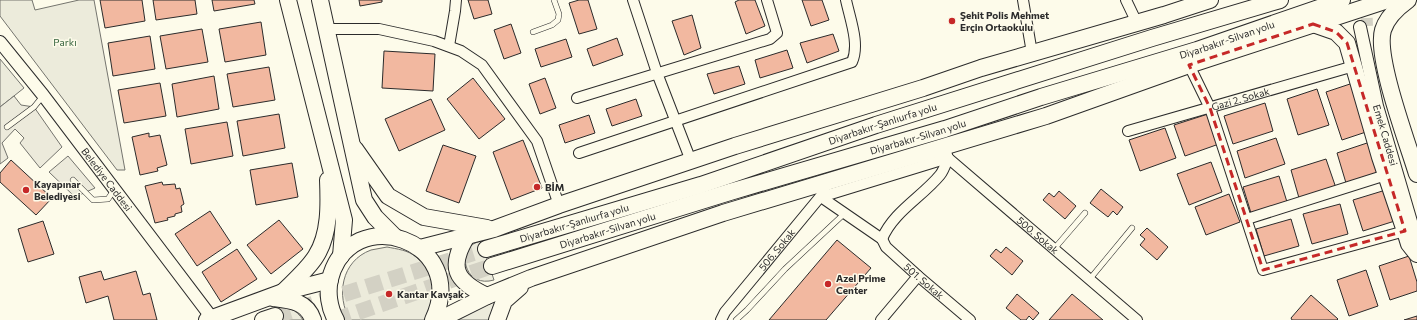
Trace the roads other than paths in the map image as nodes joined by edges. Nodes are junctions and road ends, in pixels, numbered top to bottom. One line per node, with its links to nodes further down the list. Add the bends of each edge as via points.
1 (288, 0): 36 (highway)
2 (320, 0): 17 (highway)
3 (456, 0): 21 (street)
4 (554, 0): 18 (lane, via 558,20)
5 (633, 0): 25 (street)
6 (767, 0): 25 (street, via 777,33 770,40)
7 (846, 0): 30 (street, via 853,32 855,55 852,62)
8 (1023, 0): 22 (street)
9 (1126, 0): 15 (street)
10 (1210, 0): 15 (highway)
11 (1280, 0): 31 (highway, Diyarbakır-Şanlıurfa yolu)
12 (1342, 0): 33 (highway, Diyarbakır-Silvan yolu, via 1197,50)
13 (1388, 0): 16 (highway)
14 (1408, 0): 40 (highway, via 1386,22 1381,43 1389,82)
15 (1138, 23): 19 (highway)
16 (1313, 24): 23 (highway); 24 (highway, via 1341,36 1347,43)
17 (327, 29): 21 (street, via 379,29); 35 (highway)
18 (533, 32)
19 (1077, 40): 22 (highway); 31 (highway)
20 (0, 42): 27 (street, Belediye Caddesi)
21 (449, 46): 46 (street, via 482,65 537,141)
22 (1032, 52): 39 (highway)
23 (1189, 65): 26 (highway); 29 (street)
24 (1354, 66): 29 (street, Gazi 2. Sokak); 41 (highway)
25 (657, 73): 28 (street); 30 (street)
26 (1122, 89): 33 (highway); 37 (highway)
27 (43, 95): 32 (lane, via 34,107); 44 (street, Belediye Caddesi)
28 (577, 98)
29 (1210, 108): 34 (street, Gazi 2. Sokak); 50 (street)
30 (674, 120): 38 (street); 39 (street)
31 (876, 125): 59 (highway, Diyarbakır-Şanlıurfa yolu, via 702,185)
32 (7, 127)
33 (945, 129): 63 (highway, Diyarbakır-Silvan yolu)
34 (1128, 131)
35 (350, 140): 52 (highway, via 388,196 424,217); 54 (highway, via 364,200 375,217)
36 (327, 152): 62 (highway, via 344,220); 68 (highway, via 327,224 322,243 316,256)
37 (946, 152): 42 (highway); 45 (street); 56 (street, via 941,174 900,213 885,231); 60 (street, 500. Sokak)
38 (579, 153)
39 (690, 161): 46 (highway)
40 (1417, 174)
41 (1386, 175): 50 (street); 53 (highway)
42 (834, 179): 45 (street, 506. Sokak); 65 (highway, via 723,212)
43 (73, 180): 44 (lane, via 92,200 108,199)
44 (114, 189): 70 (street, Belediye Caddesi)
45 (821, 197): 49 (street, 501. Sokak); 76 (street, 506. Sokak)
46 (559, 205): 52 (highway)
47 (1417, 211): 57 (street, Emek Caddesi, via 1363,27 1377,106)
48 (1085, 212): 60 (lane)
49 (845, 213): 56 (street, 501. Sokak); 77 (lane, via 785,269)
50 (1247, 219): 53 (street, via 1263,270)
51 (1132, 228): 67 (lane)
52 (494, 229): 55 (highway)
53 (1405, 231): 61 (highway, via 1409,244)
54 (394, 236): 58 (highway, via 412,242); 62 (highway, via 365,239)
55 (467, 236): 58 (highway); 69 (highway, via 459,249 455,264 457,272 463,282)
56 (882, 239): 64 (street, 501. Sokak, via 886,247)
57 (1417, 242)
58 (420, 248): 73 (highway, via 437,270 442,288 440,307)
59 (486, 249)
60 (1054, 249): 67 (street, 500. Sokak)
61 (1417, 254)
62 (341, 256): 66 (highway)
63 (492, 266)
64 (918, 276): 78 (street); 79 (street, 501. Sokak)
65 (530, 278): 69 (highway); 75 (highway, via 504,301)
66 (330, 280): 68 (highway); 72 (highway, via 329,303)
67 (1089, 280): 80 (street, 500. Sokak)
68 (277, 295): 70 (highway); 71 (highway, via 300,302 311,313)
69 (487, 296): 74 (highway)
70 (210, 319)
71 (313, 320)
72 (336, 320)
73 (433, 320)
74 (439, 320)
75 (497, 320)
76 (721, 320)
77 (736, 320)
78 (881, 320)
79 (970, 320)
80 (1137, 320)

